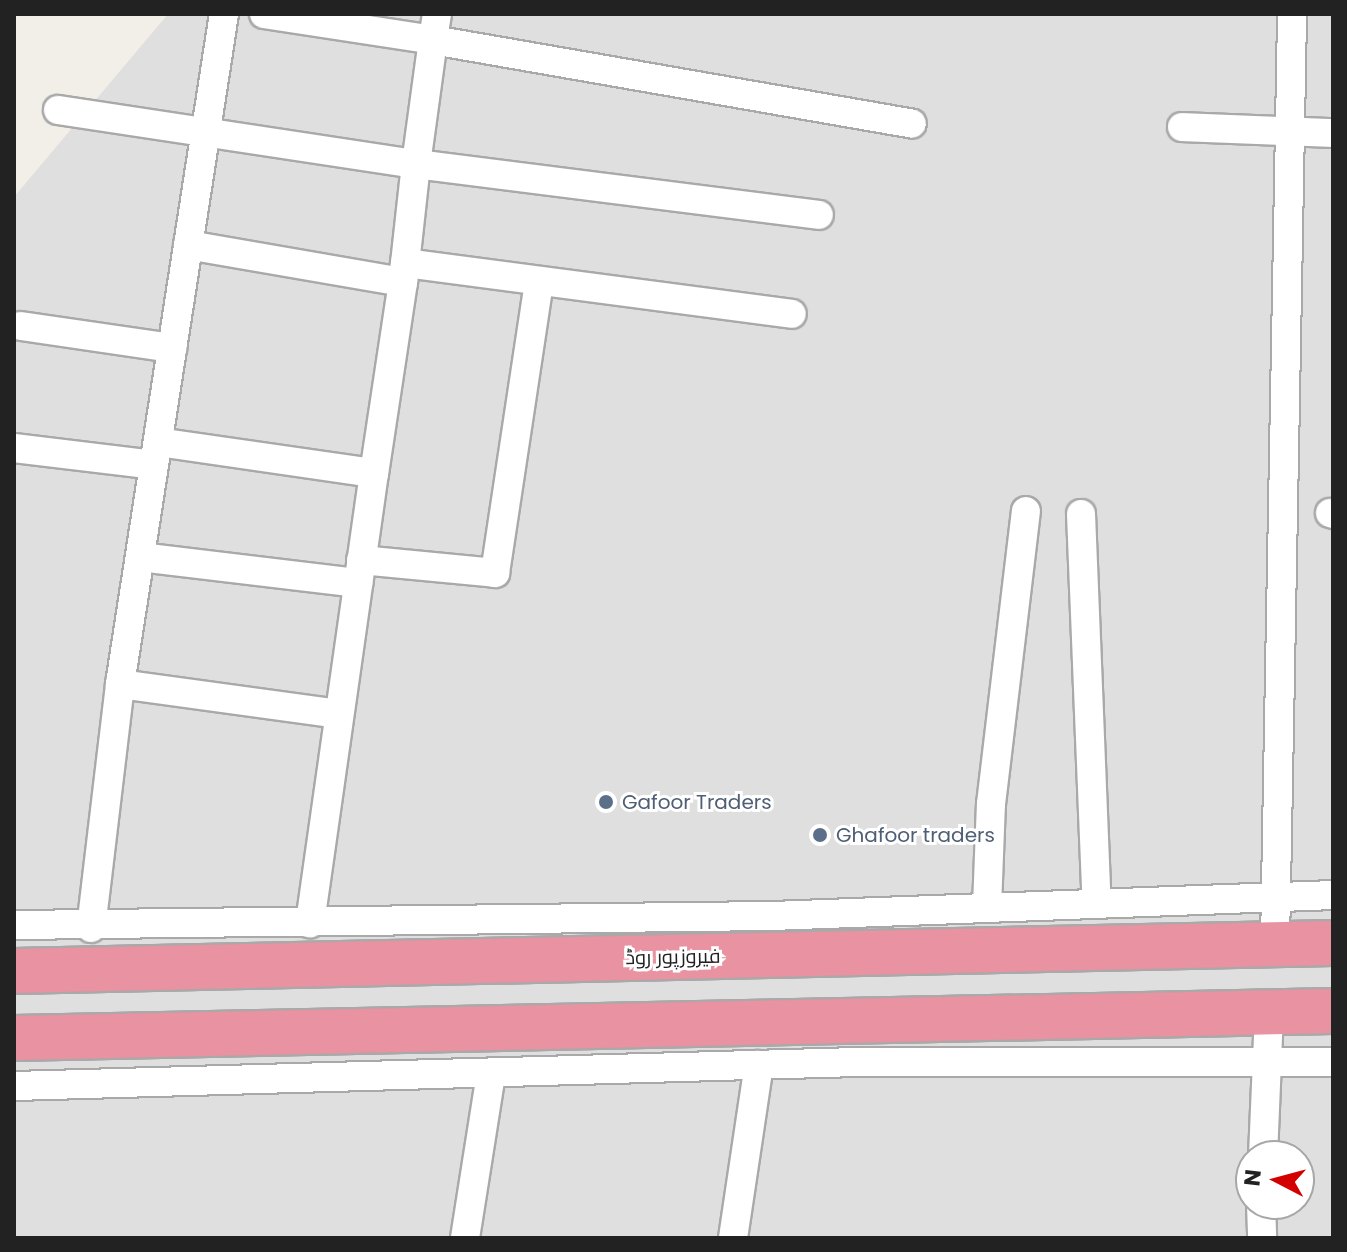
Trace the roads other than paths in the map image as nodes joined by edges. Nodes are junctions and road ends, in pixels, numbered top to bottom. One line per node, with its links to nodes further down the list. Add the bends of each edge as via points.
1 (224, 14): 9 (street)
2 (264, 14): 4 (street)
3 (1292, 14): 7 (street)
4 (435, 27): 6 (street); 11 (street)
5 (58, 110): 9 (street)
6 (912, 124)
7 (1287, 126): 8 (street); 10 (street); 28 (street)
8 (1182, 127)
9 (207, 130): 11 (street); 13 (street)
10 (1333, 133)
11 (416, 164): 12 (street); 14 (street)
12 (819, 215)
13 (188, 245): 14 (street); 18 (street)
14 (404, 273): 15 (street); 21 (street)
15 (539, 281): 16 (street); 25 (street, via 495,573)
16 (792, 314)
17 (21, 326): 18 (street)
18 (172, 348): 20 (street)
19 (14, 448): 20 (street)
20 (156, 453): 21 (street); 24 (street)
21 (374, 473): 25 (street)
22 (1026, 511): 31 (street, via 991,804)
23 (1081, 514): 30 (street)
24 (140, 557): 25 (street); 26 (street)
25 (359, 572): 27 (street)
26 (120, 684): 27 (street); 34 (street)
27 (339, 714): 32 (street)
28 (1278, 895): 29 (street); 30 (street); 36 (street)
29 (1333, 895)
30 (1097, 904): 31 (street)
31 (987, 907): 32 (street)
32 (310, 923): 34 (street)
33 (14, 925): 34 (street)
34 (91, 928)
35 (1333, 943): 36 (highway, فیروزپور روڈ)
36 (1275, 944): 37 (highway, فیروزپور روڈ)
37 (16, 971)
38 (1333, 1011): 39 (highway)
39 (1269, 1012): 40 (highway); 41 (street)
40 (14, 1038)
41 (1268, 1059): 42 (street); 43 (street); 46 (street)
42 (1333, 1062)
43 (759, 1065): 44 (street); 48 (street)
44 (491, 1073): 45 (street); 47 (street)
45 (14, 1086)
46 (1264, 1140)
47 (465, 1238)
48 (733, 1238)

